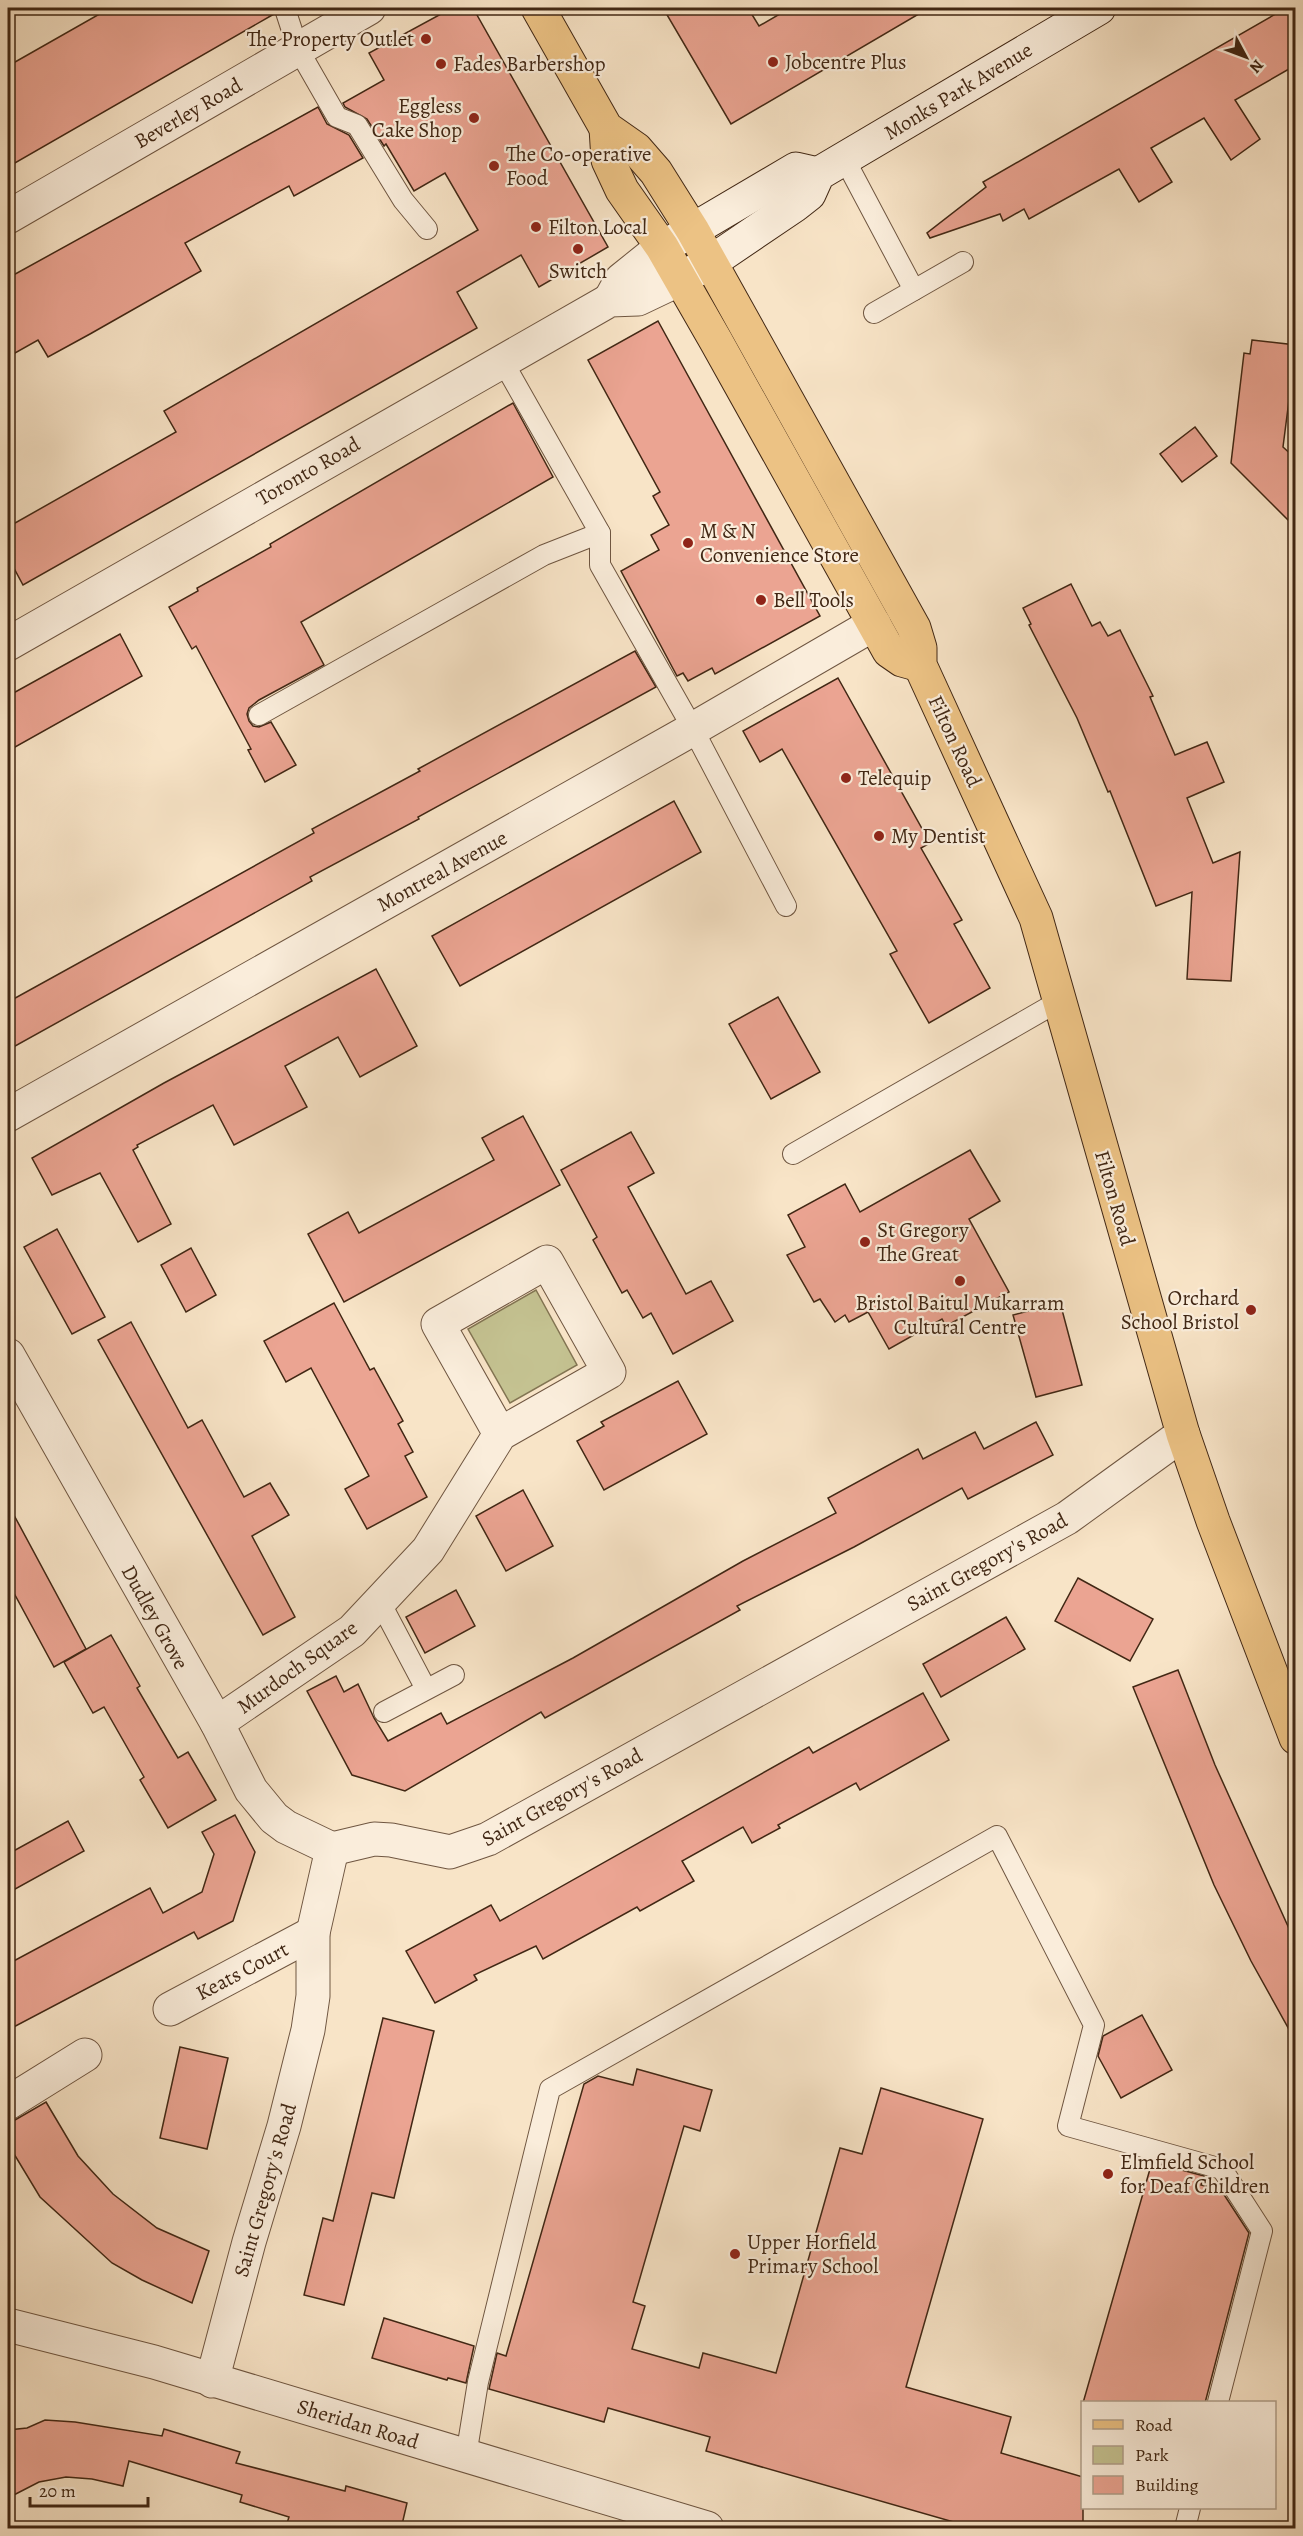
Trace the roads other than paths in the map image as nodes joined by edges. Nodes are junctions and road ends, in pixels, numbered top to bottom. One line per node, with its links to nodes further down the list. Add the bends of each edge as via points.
1 (369, 8): 5 (street, Beverley Road)
2 (538, 8): 6 (main road, Filton Road)
3 (1099, 8): 7 (street, Monks Park Avenue)
4 (285, 9): 5 (lane)
5 (297, 49): 8 (street, Beverley Road); 9 (lane, via 337,117 357,124 403,200)
6 (606, 128): 10 (main road, Filton Road, via 636,149 656,172); 11 (main road, Filton Road, via 609,160 622,190)
7 (831, 166): 10 (street, via 796,169); 12 (street, Monks Park Avenue, via 795,206); 15 (lane)
8 (8, 218)
9 (427, 229)
10 (693, 231): 11 (street); 12 (main road, Filton Road)
11 (662, 248): 14 (main road, Filton Road); 16 (street, Toronto Road, via 621,280)
12 (711, 262): 14 (street); 22 (main road, Filton Road, via 914,628)
13 (963, 262): 15 (lane)
14 (680, 279): 16 (street, Toronto Road, via 638,299); 20 (main road, Filton Road)
15 (914, 290): 17 (lane)
16 (610, 300): 18 (street, Toronto Road)
17 (874, 313)
18 (502, 360): 19 (lane); 21 (street, Toronto Road)
19 (600, 533): 23 (lane, via 544,555); 24 (lane, via 600,565)
20 (874, 624): 22 (main road, Filton Road, via 889,651); 24 (street, Montreal Avenue)
21 (8, 644)
22 (920, 665): 26 (main road, Filton Road, via 1036,918)
23 (259, 715)
24 (693, 729): 25 (lane); 27 (street, Montreal Avenue)
25 (786, 906)
26 (1061, 1000): 28 (lane); 31 (main road, Filton Road)
27 (8, 1115)
28 (793, 1154)
29 (8, 1355): 36 (street, Dudley Grove)
30 (500, 1434): 30 (street, Murdoch Square, via 438,1324 547,1262 609,1372); 32 (street, Murdoch Square, via 428,1550)
31 (1183, 1434): 37 (main road, Filton Road); 38 (street, Saint Gregory's Road, via 1067,1518 488,1839 450,1852 374,1839)
32 (380, 1602): 34 (lane); 36 (street, Murdoch Square, via 352,1631)
33 (454, 1675): 34 (lane)
34 (426, 1689): 35 (lane)
35 (384, 1712)
36 (217, 1724): 38 (street, Dudley Grove, via 263,1807 286,1827)
37 (1296, 1738)
38 (332, 1849): 39 (street, Saint Gregory's Road)
39 (313, 1933): 40 (street, Keats Court); 44 (street, Saint Gregory's Road, via 313,1996 308,2030)
40 (170, 2009)
41 (85, 2055): 42 (street)
42 (8, 2103)
43 (8, 2325): 44 (street, Sheridan Road)
44 (212, 2381): 46 (street, Sheridan Road)
45 (1219, 2401): 46 (lane, via 1262,2231 1222,2169 1068,2126 1094,2025 997,1836 549,2090 478,2382)
46 (466, 2456): 48 (street, Sheridan Road)
47 (1190, 2509): 49 (lane)
48 (707, 2529)
49 (1185, 2529)

